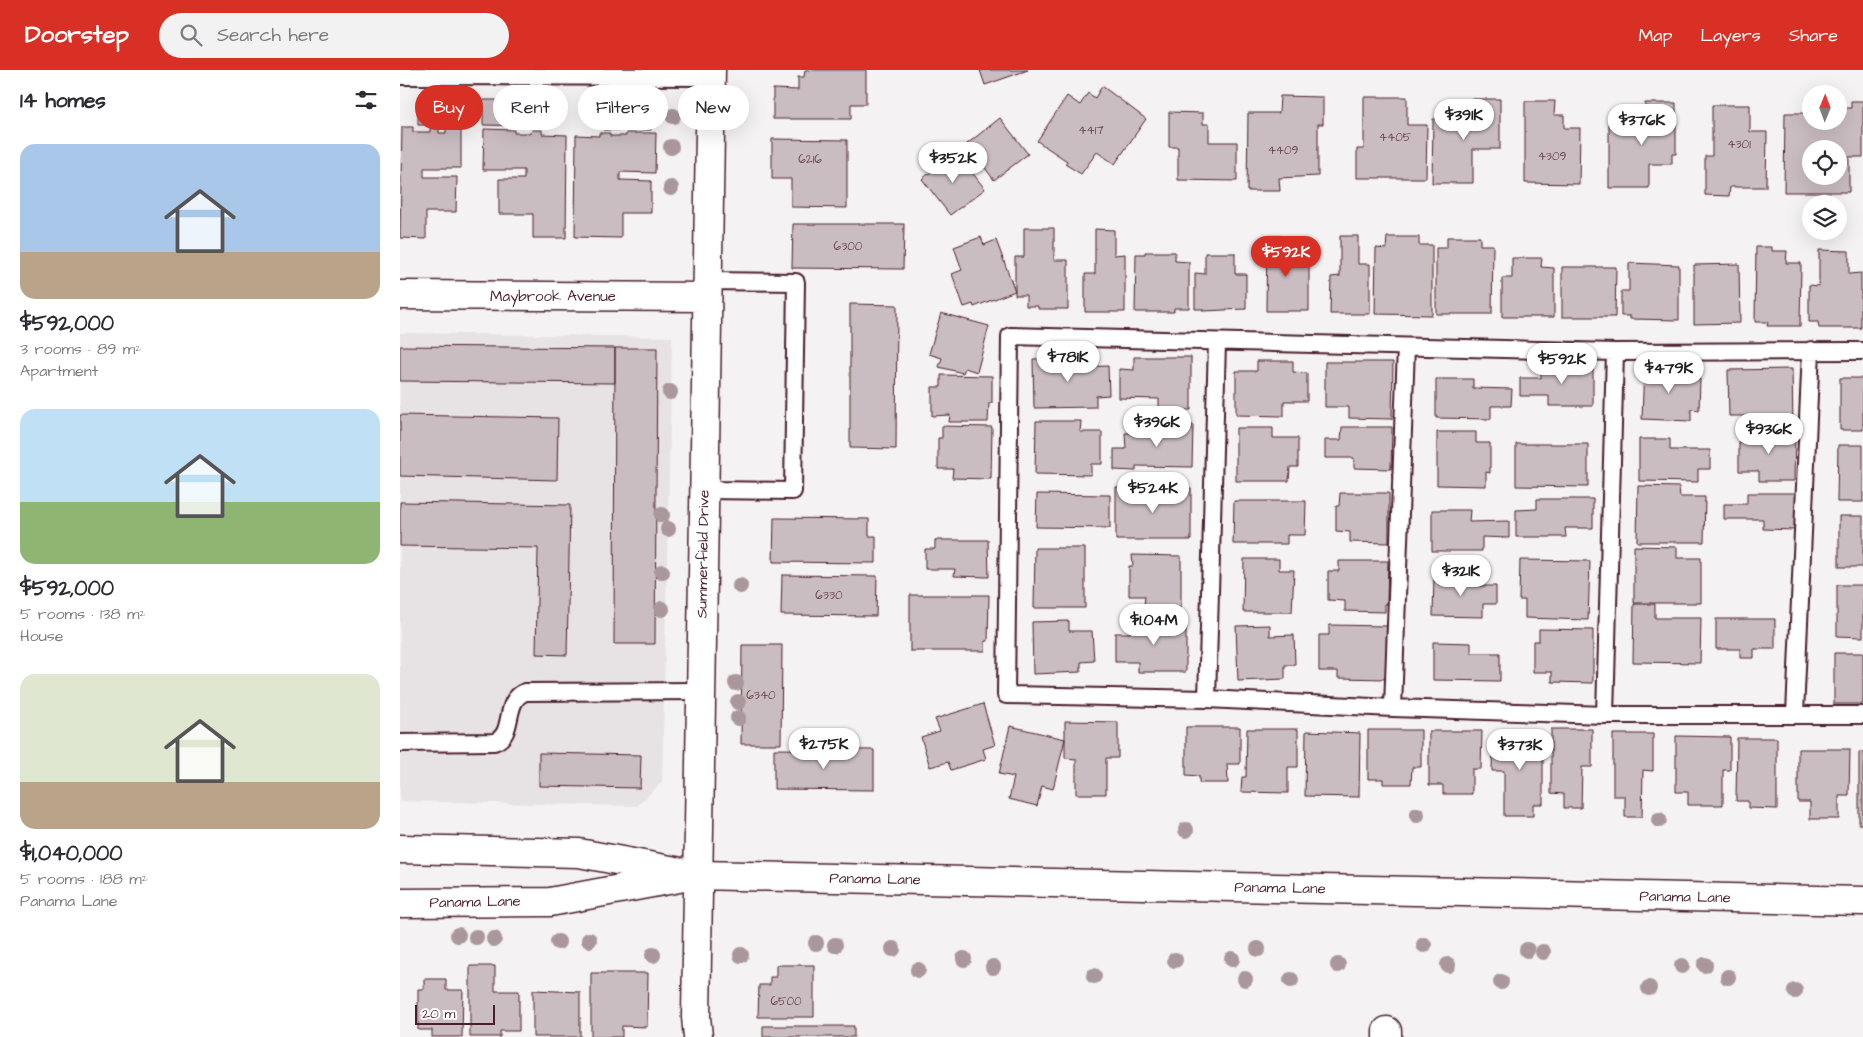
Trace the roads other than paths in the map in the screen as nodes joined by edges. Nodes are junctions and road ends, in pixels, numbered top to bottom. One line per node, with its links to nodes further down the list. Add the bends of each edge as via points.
1 (711, 74): 2 (lane); 3 (main road, Summerfield Drive)
2 (400, 76)
3 (707, 289): 4 (main road, Maybrook Avenue); 10 (main road, Summerfield Drive); 10 (lane, via 796,282 793,491)
4 (400, 295)
5 (1217, 343): 6 (lane); 12 (lane); 12 (lane, via 1010,336 1006,695)
6 (1406, 347): 9 (lane); 13 (lane)
7 (1810, 350): 8 (lane); 9 (lane); 14 (lane)
8 (1863, 351)
9 (1614, 352): 15 (lane)
10 (704, 490): 11 (main road, Summerfield Drive)
11 (700, 692): 17 (lane, via 525,692 517,694 500,740); 19 (main road, Summerfield Drive)
12 (1207, 698): 13 (lane)
13 (1393, 708): 15 (lane)
14 (1795, 714): 15 (lane); 16 (lane)
15 (1604, 715)
16 (1863, 715)
17 (400, 743)
18 (400, 849): 19 (main road, Panama Lane, via 579,854)
19 (697, 875): 20 (main road, Panama Lane); 21 (main road, Panama Lane, via 550,902); 22 (main road, Summerfield Drive)
20 (1863, 901)
21 (400, 903)
22 (698, 1037)

